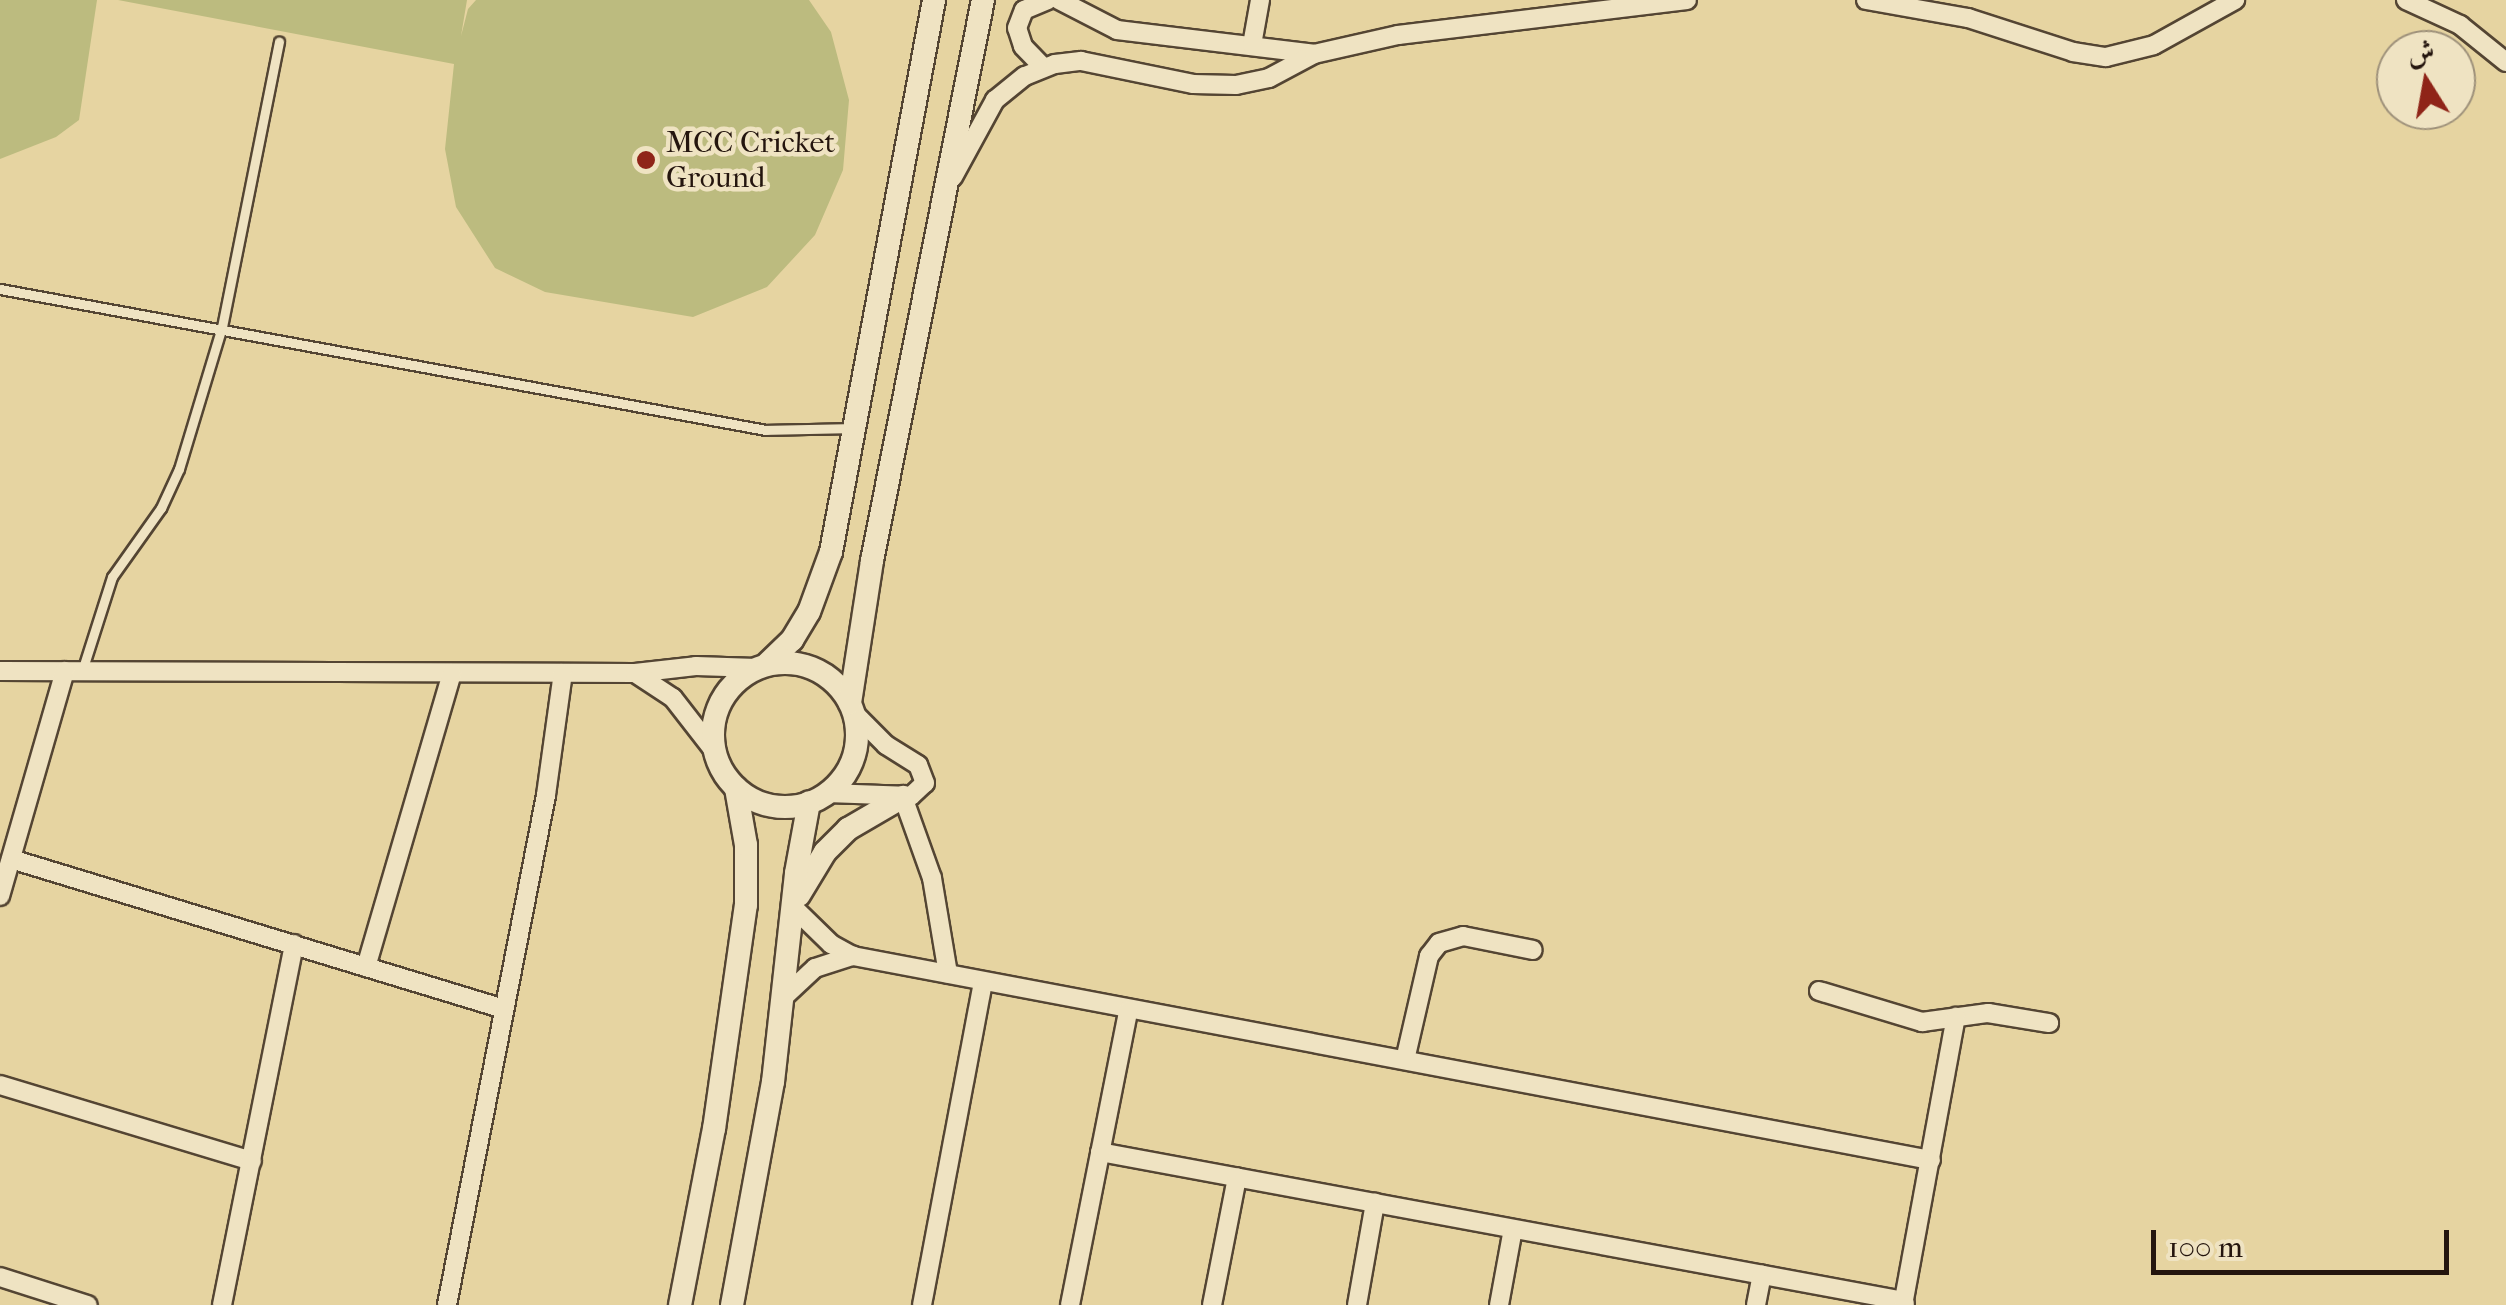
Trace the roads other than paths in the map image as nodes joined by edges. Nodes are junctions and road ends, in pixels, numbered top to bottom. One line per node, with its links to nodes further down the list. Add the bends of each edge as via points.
1 (934, 0): 18 (street)
2 (983, 0): 15 (street)
3 (1048, 0): 14 (street, via 1024,10 1017,28)
4 (1059, 0): 11 (street, via 1117,30)
5 (1260, 0): 11 (street)
6 (1687, 0): 12 (street, via 1440,29)
7 (1866, 0): 8 (street, via 1968,18 2106,57 2154,45)
8 (2235, 0)
9 (2406, 0): 13 (street, via 2460,26)
10 (278, 42): 17 (lane)
11 (1252, 45): 12 (street)
12 (1314, 54): 14 (street, via 1270,78 1236,85 1193,84 1081,62)
13 (2506, 62)
14 (1043, 67): 15 (street, via 996,100)
15 (948, 186): 25 (street, via 872,561)
16 (0, 289): 17 (lane)
17 (222, 327): 18 (lane, via 766,430); 21 (lane, via 171,489 112,577)
18 (854, 428): 19 (street, via 822,583 792,640)
19 (762, 666): 24 (street); 25 (street, via 816,669 836,683); 26 (street, via 720,702)
20 (0, 671): 21 (street)
21 (74, 671): 22 (street); 30 (street)
22 (452, 673): 23 (street); 36 (street)
23 (563, 673): 24 (street); 41 (street)
24 (636, 673): 26 (street, via 673,698)
25 (852, 708): 28 (street, via 855,751 849,767); 29 (street, via 886,745 922,770 922,789)
26 (714, 752): 27 (street)
27 (736, 788): 28 (street, via 771,805); 59 (street, via 746,845 746,905)
28 (818, 797): 29 (street); 32 (street)
29 (903, 797): 32 (street, via 836,840); 37 (street, via 932,878)
30 (10, 859): 31 (street); 33 (street)
31 (0, 896)
32 (792, 907): 35 (street); 40 (street)
33 (294, 944): 36 (street); 49 (street)
34 (1533, 950): 45 (street, via 1463,936 1439,943 1429,956)
35 (853, 956): 37 (street); 40 (street, via 814,968)
36 (366, 967): 41 (street)
37 (948, 974): 38 (street)
38 (983, 982): 42 (street); 61 (street)
39 (1819, 991): 43 (street, via 1913,1020)
40 (784, 996): 60 (street)
41 (504, 1009): 58 (street)
42 (1128, 1011): 45 (street); 47 (street)
43 (1956, 1018): 44 (street, via 1996,1013); 48 (street)
44 (2049, 1022)
45 (1405, 1060): 48 (street)
46 (0, 1085): 49 (street)
47 (1100, 1152): 50 (street); 62 (street)
48 (1931, 1160): 55 (street)
49 (252, 1161): 57 (street)
50 (1236, 1177): 51 (street); 63 (street)
51 (1374, 1203): 52 (street); 64 (street)
52 (1514, 1229): 53 (street); 65 (street)
53 (1762, 1275): 55 (street); 66 (street)
54 (0, 1277): 56 (street)
55 (1904, 1304)
56 (88, 1305)
57 (222, 1305)
58 (447, 1305)
59 (680, 1305)
60 (732, 1305)
61 (922, 1305)
62 (1070, 1305)
63 (1212, 1305)
64 (1357, 1305)
65 (1499, 1305)
66 (1756, 1305)

